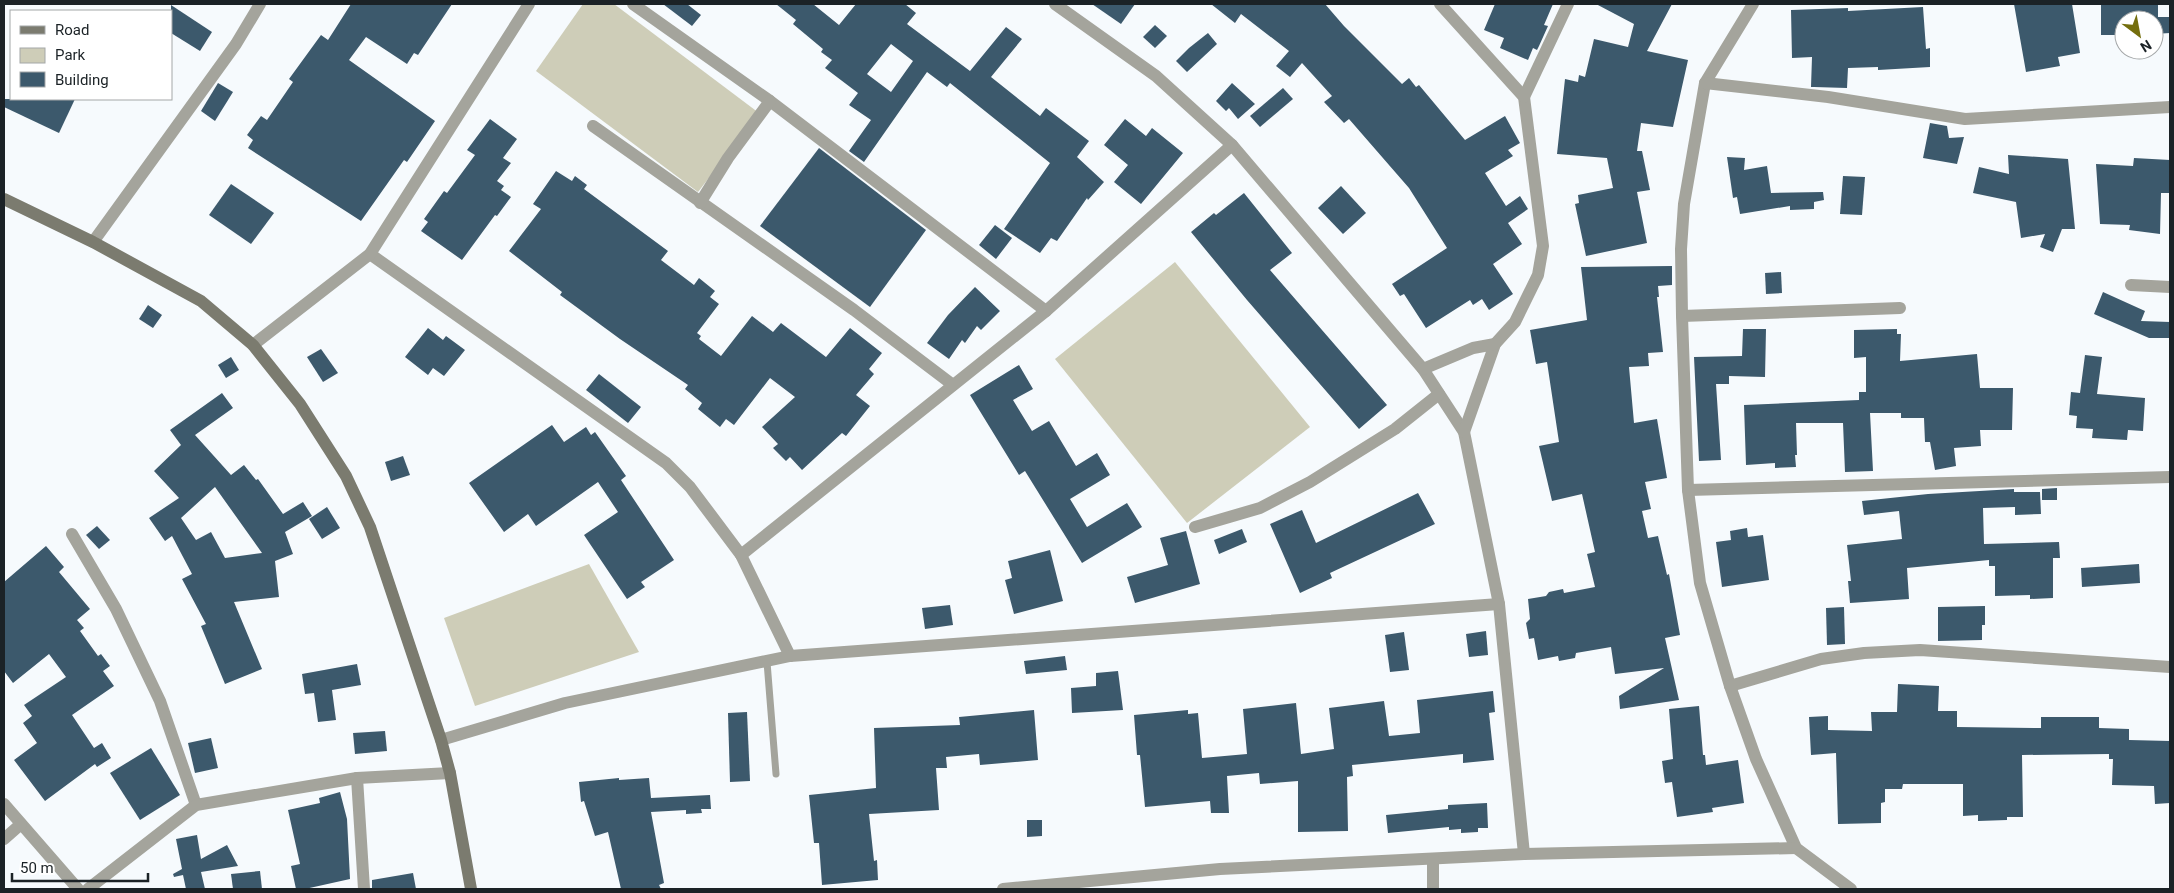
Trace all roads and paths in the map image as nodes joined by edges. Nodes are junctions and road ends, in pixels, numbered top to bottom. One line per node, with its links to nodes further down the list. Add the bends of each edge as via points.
1 (260, 4): 16 (street, via 236,44)
2 (529, 4): 17 (street)
3 (633, 4): 10 (street)
4 (1055, 4): 13 (street, via 1156,76)
5 (1440, 4): 9 (street)
6 (1568, 4): 9 (street)
7 (1753, 4): 8 (street)
8 (1705, 83): 11 (street, via 1828,97 1965,119); 22 (street, via 1684,204)
9 (1524, 97): 23 (street, via 1543,246 1538,275 1527,300 1516,322)
10 (770, 101): 15 (street); 21 (street)
11 (2170, 107)
12 (594, 126): 15 (street)
13 (1232, 145): 21 (street); 25 (street)
14 (4, 199): 16 (street)
15 (700, 203): 26 (street, via 854,310)
16 (93, 242): 24 (street, via 201,301)
17 (370, 254): 24 (street); 33 (street, via 666,463 690,488)
18 (2131, 285): 19 (street)
19 (2170, 287)
20 (1900, 308): 22 (street)
21 (1046, 311): 26 (street)
22 (1682, 316): 30 (street)
23 (1495, 344): 25 (street, via 1473,348); 28 (street)
24 (253, 345): 39 (street, via 300,404 346,476 366,518)
25 (1423, 369): 27 (street)
26 (953, 384): 33 (street)
27 (1439, 394): 28 (street); 31 (street, via 1395,429 1310,482 1260,508)
28 (1464, 432): 34 (street)
29 (2170, 476): 30 (street)
30 (1688, 490): 38 (street, via 1700,583)
31 (1195, 527)
32 (72, 534): 44 (street, via 116,609 160,701)
33 (741, 555): 35 (street)
34 (1499, 604): 35 (street); 48 (street)
35 (790, 656): 36 (street)
36 (767, 662): 39 (street, via 565,703); 41 (lane)
37 (2170, 667): 38 (street, via 1920,650 1822,658)
38 (1730, 686): 47 (street, via 1756,759)
39 (441, 740): 40 (street)
40 (450, 773): 42 (street); 53 (street)
41 (776, 774)
42 (357, 778): 44 (street); 52 (street)
43 (4, 804): 45 (street)
44 (196, 805): 51 (street)
45 (21, 824): 46 (street); 50 (street)
46 (4, 839)
47 (1796, 848): 48 (street); 56 (street)
48 (1524, 854): 49 (street)
49 (1433, 859): 54 (street, via 1220,869); 55 (street)
50 (78, 889)
51 (88, 889)
52 (364, 889)
53 (471, 889)
54 (1003, 889)
55 (1433, 889)
56 (1851, 889)

